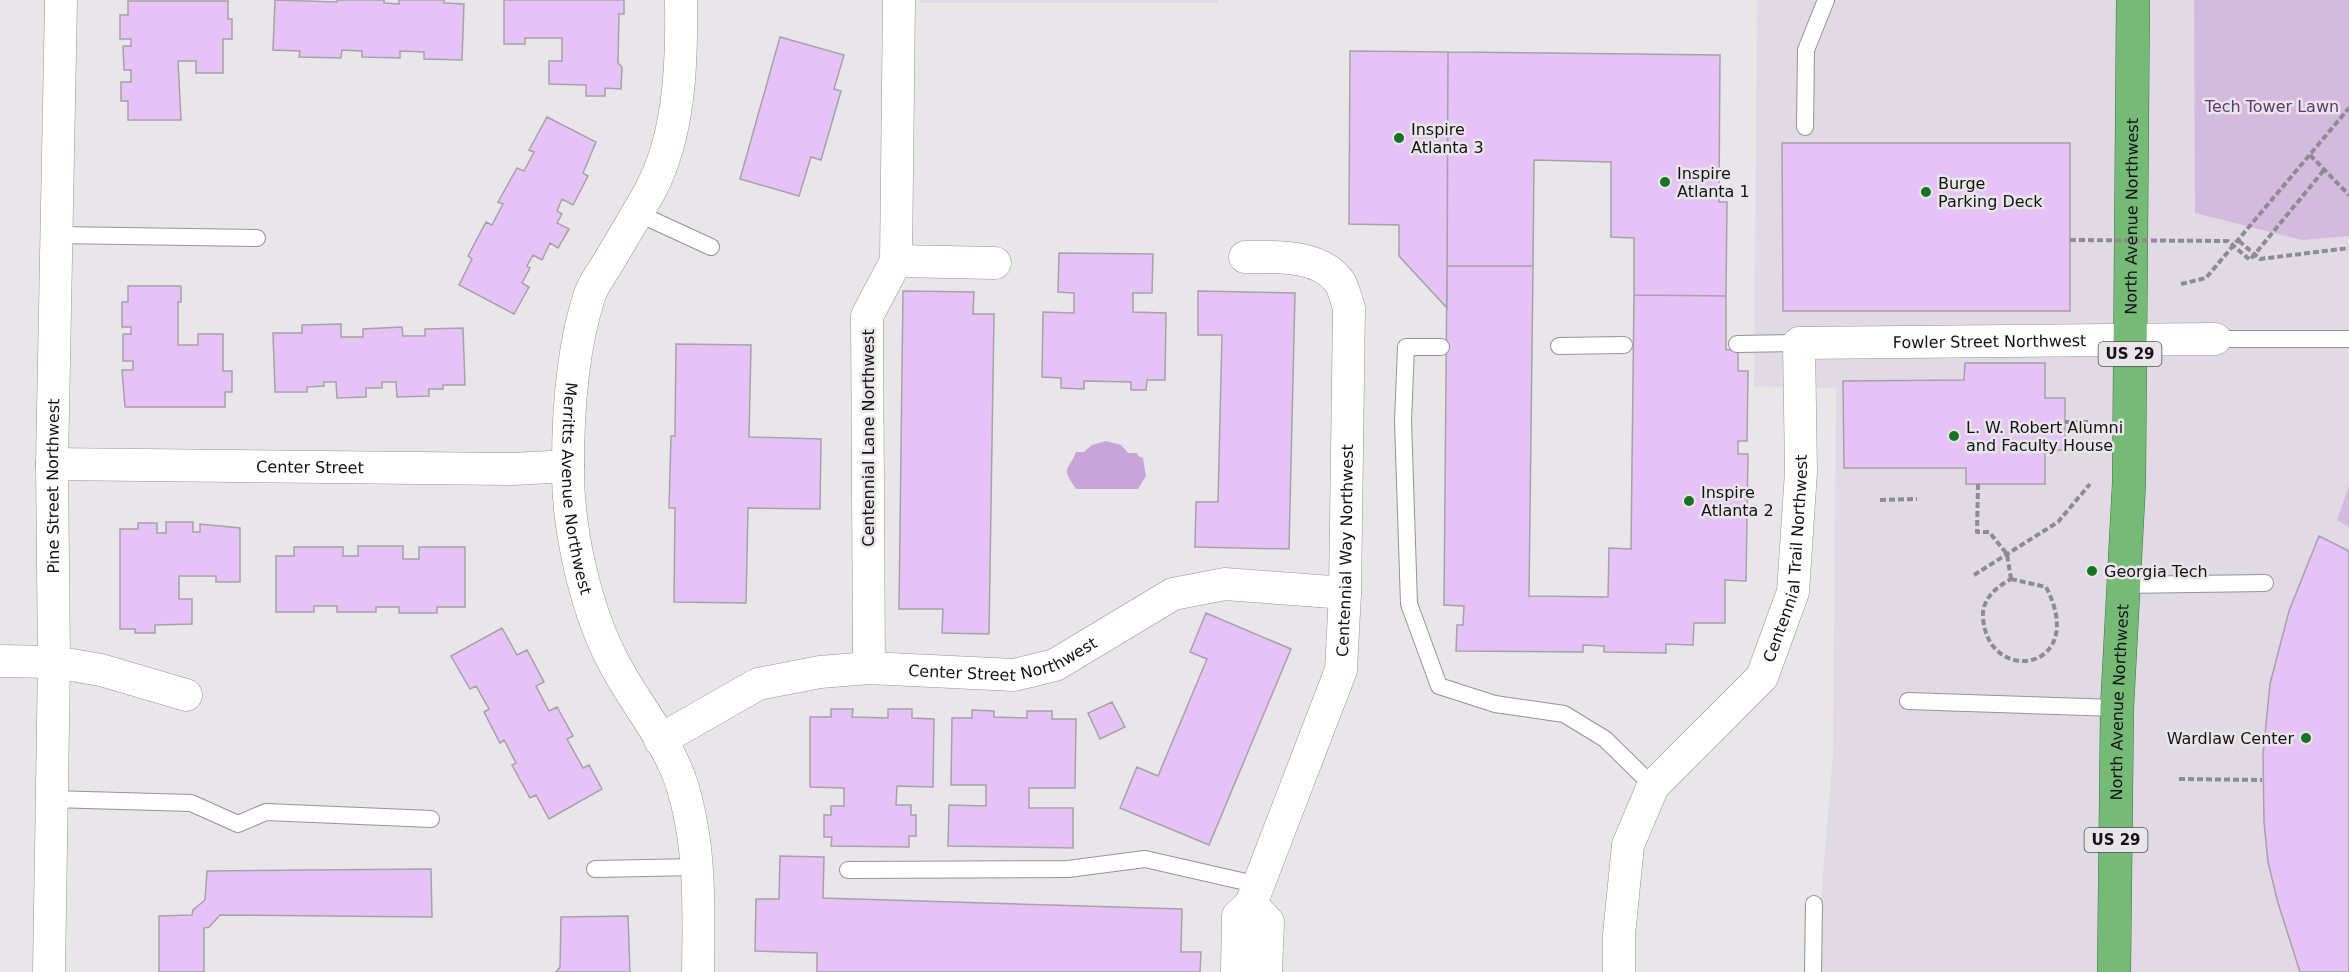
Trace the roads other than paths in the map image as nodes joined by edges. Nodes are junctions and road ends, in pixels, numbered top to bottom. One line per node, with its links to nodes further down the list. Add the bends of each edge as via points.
1 (61, 0): 8 (street, Pine Street Northwest)
2 (681, 0): 7 (street, Merritts Avenue Northwest, via 678,80 670,139 652,188)
3 (899, 0): 12 (street, Centennial Lane Northwest)
4 (1826, 0): 6 (lane, via 1806,50)
5 (2133, 0): 16 (highway, North Avenue Northwest / US 29)
6 (1805, 127)
7 (637, 213): 10 (lane); 23 (street, Merritts Avenue Northwest, via 589,295 575,354)
8 (57, 235): 9 (lane); 22 (street, Pine Street Northwest)
9 (257, 237)
10 (711, 247)
11 (1245, 257): 26 (street, Centennial Way Northwest, via 1286,257 1323,267 1340,282 1349,308)
12 (896, 261): 13 (street); 29 (street, Centennial Lane Northwest, via 867,316)
13 (995, 263)
14 (2215, 339): 15 (lane); 16 (street, Fowler Street Northwest)
15 (2349, 339)
16 (2130, 341): 17 (street, Fowler Street Northwest); 25 (highway, North Avenue Northwest / US 29, via 2129,483)
17 (1799, 343): 18 (lane); 34 (street, Centennial Trail Northwest, via 1800,472 1793,592 1762,677)
18 (1737, 344)
19 (1624, 345): 20 (lane)
20 (1559, 346)
21 (1441, 347): 34 (lane, via 1406,347 1403,420 1409,604 1439,686 1495,704 1564,714 1605,739)
22 (52, 464): 23 (street, Center Street, via 513,469); 28 (street, Pine Street Northwest)
23 (568, 466): 33 (street, Merritts Avenue Northwest, via 575,544 595,622 614,663)
24 (2265, 583): 25 (lane)
25 (2122, 585): 32 (highway, North Avenue Northwest / US 29)
26 (1345, 593): 29 (street, Center Street Northwest, via 1225,584 1173,594 1055,665 1014,675); 40 (street, Centennial Way Northwest, via 1341,670)
27 (0, 661): 28 (street)
28 (54, 662): 30 (street, via 100,670); 35 (street, Pine Street Northwest)
29 (870, 668): 33 (street, Center Street Northwest, via 820,672 758,684)
30 (186, 695)
31 (1908, 701): 32 (lane)
32 (2117, 708): 48 (highway, North Avenue Northwest / US 29)
33 (660, 740): 37 (street, Merritts Avenue Northwest, via 680,778 696,838)
34 (1653, 786): 46 (street, Centennial Trail Northwest, via 1628,845)
35 (51, 799): 36 (lane, via 191,803 238,824 266,812); 42 (street, Pine Street Northwest)
36 (431, 819)
37 (697, 867): 38 (lane); 43 (street, Merritts Avenue Northwest)
38 (595, 869)
39 (848, 870): 40 (lane, via 1068,869 1145,859)
40 (1255, 895): 44 (street, Centennial Way Northwest, via 1238,916); 45 (street, via 1268,922)
41 (1814, 904): 47 (lane)
42 (49, 972)
43 (698, 972)
44 (1237, 972)
45 (1266, 972)
46 (1619, 972)
47 (1813, 972)
48 (2114, 972)

